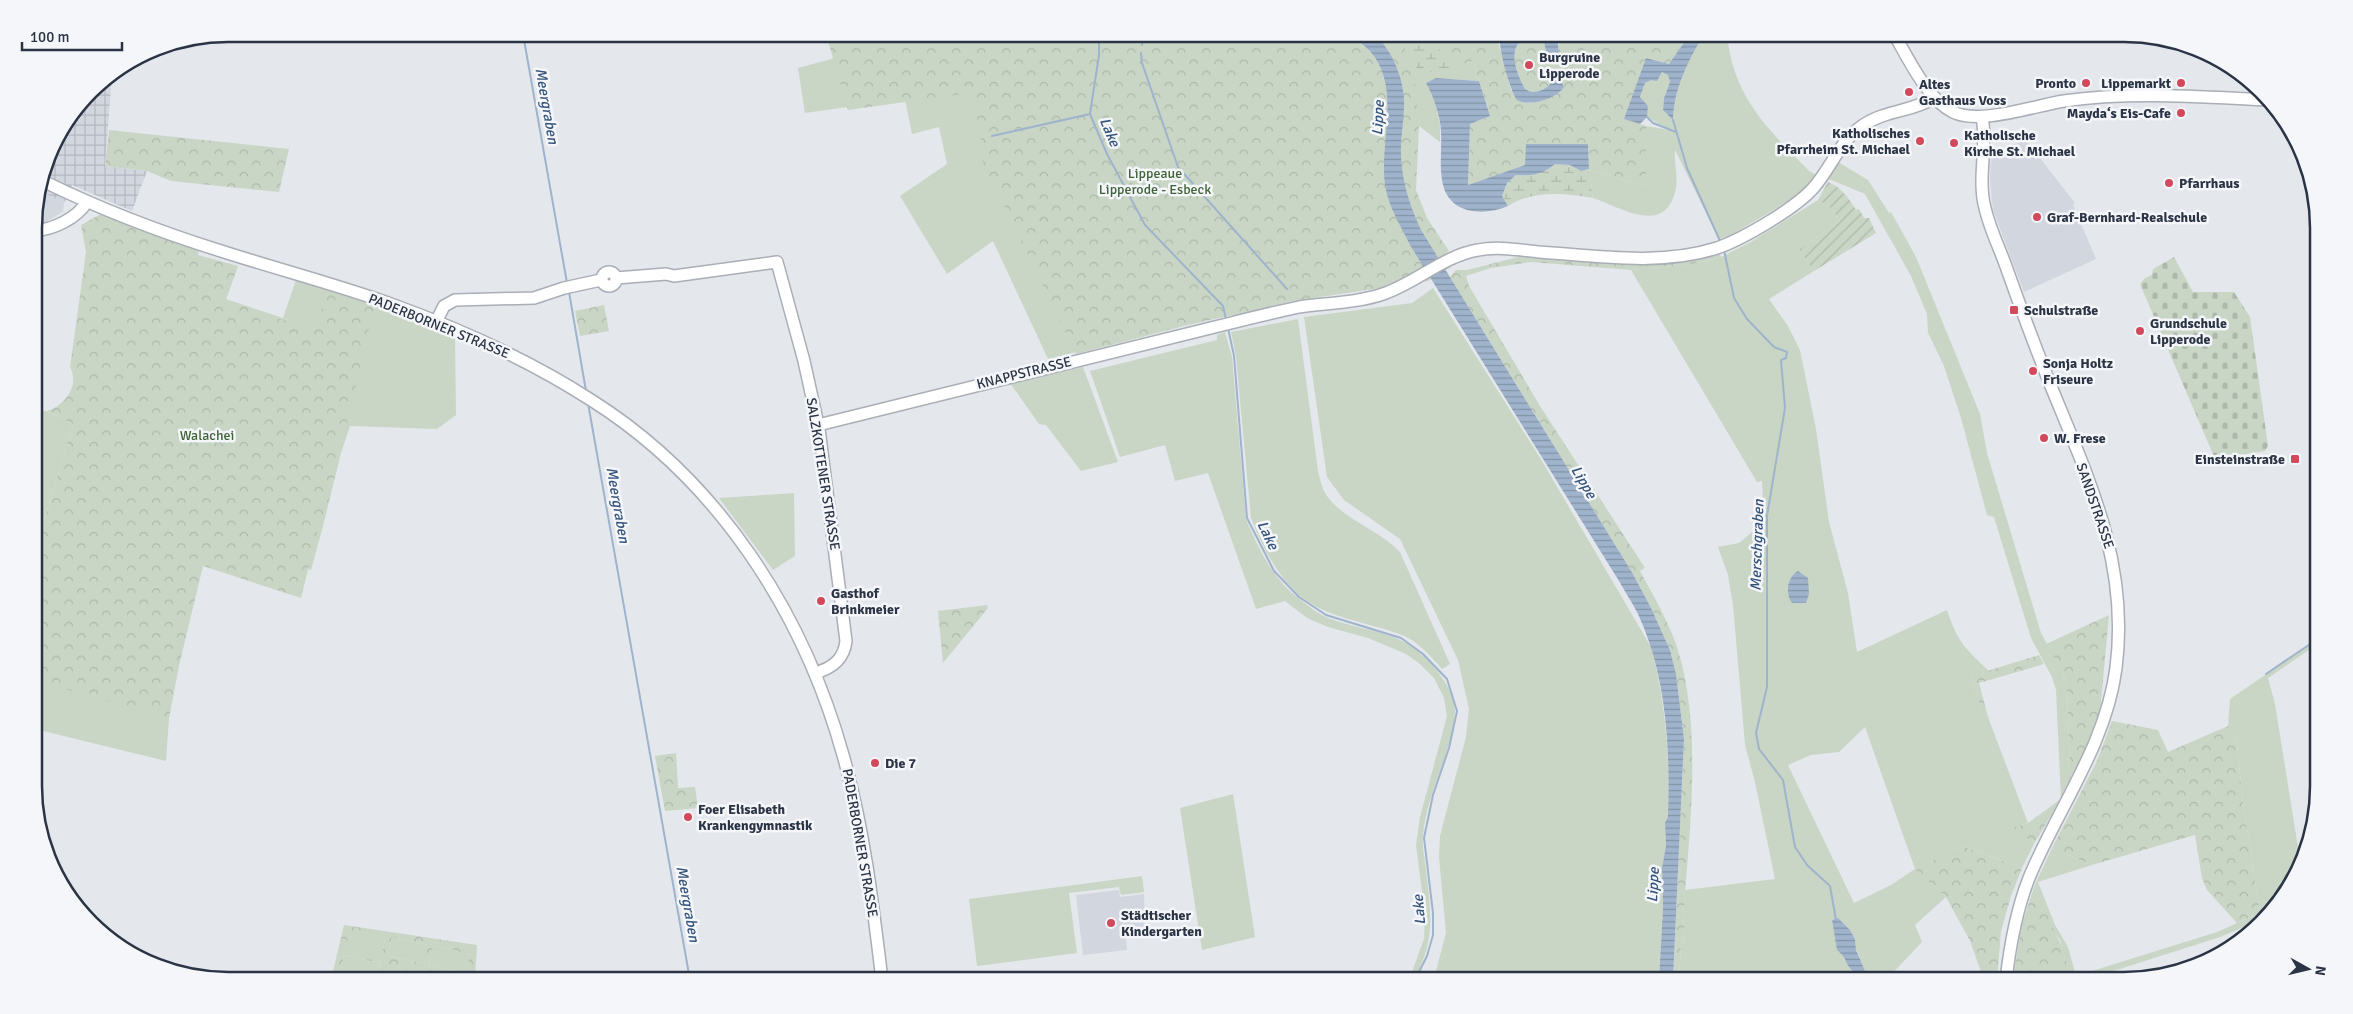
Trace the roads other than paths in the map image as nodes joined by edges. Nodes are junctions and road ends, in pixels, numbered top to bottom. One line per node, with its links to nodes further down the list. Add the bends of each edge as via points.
1 (1899, 42): 2 (main road)
2 (1934, 98): 4 (main road, via 1966,117); 9 (main road, KNAPPSTRASSE, via 1923,105 1897,111 1863,125 1851,134 1821,179 1800,201 1718,247 1692,254 1618,257 1489,249 1467,252 1403,286 1366,298 1299,307)
3 (2258, 100): 4 (main road, via 2102,96)
4 (1982, 117): 12 (main road, SANDSTRASSE, via 1984,207 2020,309 2098,506 2113,560 2118,600 2116,667 2106,714 2085,766 2029,878 2012,932)
5 (48, 183): 6 (main road, PADERBORNER STRASSE)
6 (91, 204): 7 (main road, via 59,225); 8 (main road, PADERBORNER STRASSE, via 217,250 346,289)
7 (42, 229)
8 (436, 322): 9 (main road, SALZKOTTENER STRASSE, via 444,306 455,300 534,298 601,280 609,286 616,278 674,276 777,262); 10 (main road, PADERBORNER STRASSE, via 512,355 588,398 654,447 709,502 741,541 773,589)
9 (818, 425): 10 (main road, SALZKOTTENER STRASSE, via 846,641 841,658)
10 (816, 673): 11 (main road, PADERBORNER STRASSE, via 838,737 856,807)
11 (881, 972)
12 (2007, 972)

